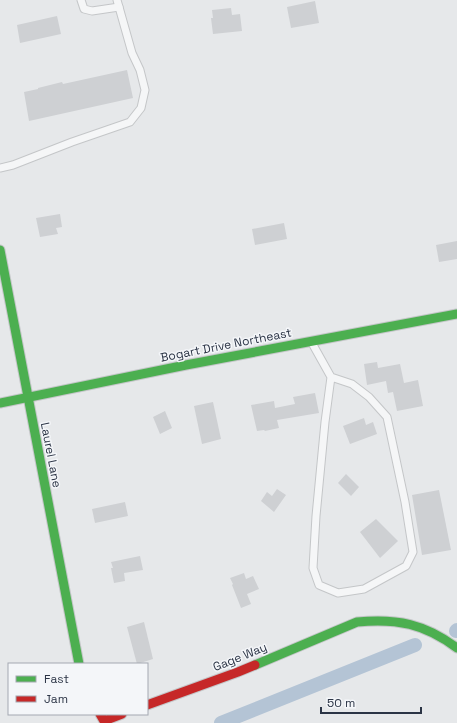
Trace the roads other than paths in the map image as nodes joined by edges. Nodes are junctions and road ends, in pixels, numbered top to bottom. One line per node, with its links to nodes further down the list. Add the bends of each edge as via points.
1 (81, 0): 2 (lane, via 84,9 92,11)
2 (118, 3): 3 (lane, via 132,53 140,70 144,90 141,108 130,122)
3 (0, 168)
4 (0, 250): 5 (street, Laurel Lane)
5 (4, 294): 9 (street, Laurel Lane)
6 (457, 314): 7 (street, Bogart Drive Northeast)
7 (310, 341): 8 (lane); 9 (street, Bogart Drive Northeast)
8 (332, 377): 8 (lane, via 325,422 313,568 319,585 338,593 364,589 406,566 413,552 387,417 369,397 352,384)
9 (28, 398): 10 (street, Bogart Drive Northeast); 12 (street, Laurel Lane)
10 (0, 403)
11 (457, 648): 13 (street, Gage Way, via 434,632 403,622 357,622 238,672)
12 (79, 663)
13 (148, 705)
14 (115, 715): 15 (street)
15 (102, 717)

